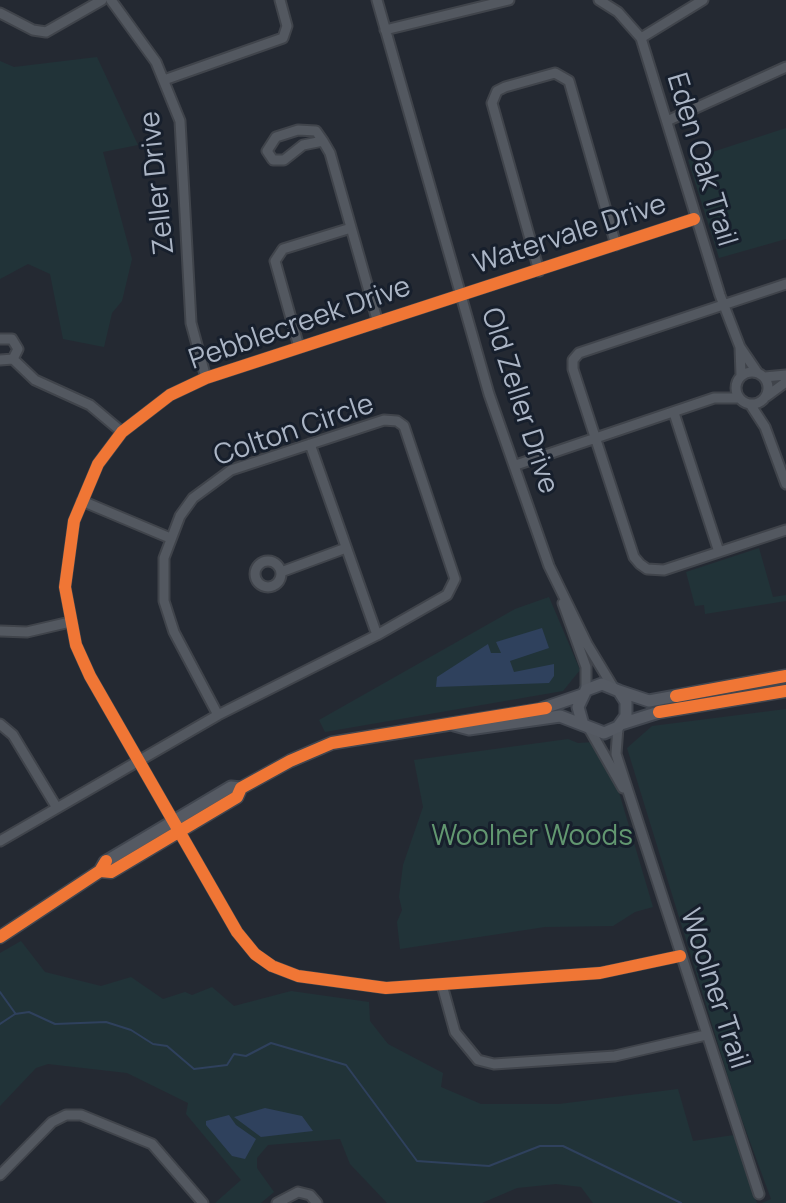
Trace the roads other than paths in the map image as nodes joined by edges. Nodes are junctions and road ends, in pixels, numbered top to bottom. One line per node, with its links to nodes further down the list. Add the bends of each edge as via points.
1 (102, 0): 9 (street, via 46,32)
2 (111, 0): 13 (street, Zeller Drive, via 139,35)
3 (280, 0): 13 (street, via 287,26 283,38)
4 (377, 0): 10 (street, Old Zeller Drive)
5 (509, 0): 8 (street)
6 (599, 0): 11 (street, Eden Oak Trail)
7 (703, 0): 11 (street)
8 (487, 3): 10 (street)
9 (0, 13)
10 (385, 30): 21 (street, Old Zeller Drive)
11 (641, 38): 14 (street, Eden Oak Trail)
12 (786, 67): 14 (street)
13 (164, 80): 31 (street, Zeller Drive, via 180,121 191,323)
14 (667, 121): 16 (street, Eden Oak Trail)
15 (323, 141): 15 (street, via 316,131 298,130 276,137 267,151 273,160 284,160 303,145); 17 (street)
16 (694, 219): 18 (street, Watervale Drive); 22 (street, Eden Oak Trail)
17 (351, 228): 23 (street); 25 (street, via 278,254 275,269)
18 (616, 245): 19 (street, Watervale Drive); 19 (street, via 569,81 555,73 505,87 492,103)
19 (539, 271): 21 (street, Watervale Drive)
20 (786, 284): 22 (street)
21 (461, 296): 23 (street, Pebblecreek Drive); 43 (street, Old Zeller Drive)
22 (723, 304): 26 (street, Eden Oak Trail); 41 (street, via 579,353 573,369)
23 (378, 323): 25 (street, Pebblecreek Drive)
24 (0, 339): 27 (street, via 15,342)
25 (299, 347): 31 (street, Pebblecreek Drive)
26 (740, 347): 29 (street, Eden Oak Trail); 32 (street, Eden Oak Trail)
27 (13, 359): 28 (street); 40 (street, via 35,380 90,405)
28 (0, 360)
29 (761, 374): 30 (street); 32 (street); 36 (street, via 769,386)
30 (786, 375)
31 (206, 378): 40 (street, Pebblecreek Drive, via 161,401)
32 (739, 378): 34 (street); 35 (street)
33 (786, 382): 36 (street)
34 (714, 398): 35 (street); 38 (street)
35 (739, 398): 37 (street)
36 (765, 398): 37 (street); 39 (street)
37 (750, 404): 39 (street)
38 (674, 413): 41 (street); 49 (street)
39 (765, 427): 44 (street)
40 (122, 432): 45 (street, Pebblecreek Drive, via 98,464)
41 (595, 439): 43 (street); 49 (street, via 640,564 664,570)
42 (310, 444): 47 (street, Colton Circle, via 231,470 213,482 193,498); 48 (street); 54 (street, Colton Circle, via 384,420 404,426 455,579 447,595)
43 (516, 465): 51 (street, Old Zeller Drive)
44 (786, 484)
45 (82, 501): 47 (street); 52 (street, Pebblecreek Drive, via 68,550 65,587)
46 (786, 530): 49 (street)
47 (170, 538): 59 (street, Colton Circle, via 162,575 166,608)
48 (346, 548): 50 (street); 54 (street)
49 (719, 552)
50 (281, 572)
51 (558, 584): 56 (street, Old Zeller Drive); 58 (street, Old Zeller Drive, via 586,667)
52 (70, 622): 53 (street, via 27,632); 64 (street, Pebblecreek Drive, via 90,676)
53 (0, 631)
54 (377, 635): 59 (street, Colton Circle)
55 (786, 676): 56 (main road, via 649,701)
56 (616, 689): 58 (main road, via 602,684); 62 (main road, via 627,707)
57 (786, 691): 62 (main road, via 659,712)
58 (584, 693): 61 (main road, via 546,708); 63 (main road, via 578,707)
59 (218, 715): 64 (street, Colton Circle)
60 (0, 724): 66 (street, via 13,735)
61 (453, 725): 63 (main road, via 469,729 560,716); 67 (main road, via 332,743 290,761 241,788 237,797)
62 (620, 726): 63 (main road, via 604,733); 65 (street, Woolner Trail, via 616,754)
63 (586, 727): 65 (street, Woolner Trail)
64 (136, 761): 66 (street, Colton Circle); 67 (street, Pebblecreek Drive)
65 (630, 798): 70 (street, Woolner Trail)
66 (57, 808): 68 (street, Colton Circle)
67 (177, 827): 69 (main road); 71 (street, Pebblecreek Drive, via 241,939 272,966 298,976 360,985)
68 (0, 841)
69 (0, 937)
70 (680, 956): 71 (street, Pebblecreek Drive, via 600,973); 72 (street, Woolner Trail)
71 (442, 985): 72 (street, via 455,1032 478,1060 494,1064 615,1056)
72 (706, 1035): 74 (street, Woolner Trail)
73 (0, 1175): 75 (street, via 52,1122 81,1115 152,1144)
74 (759, 1194)
75 (203, 1203)
76 (277, 1203): 77 (street, via 298,1192)
77 (317, 1203)

